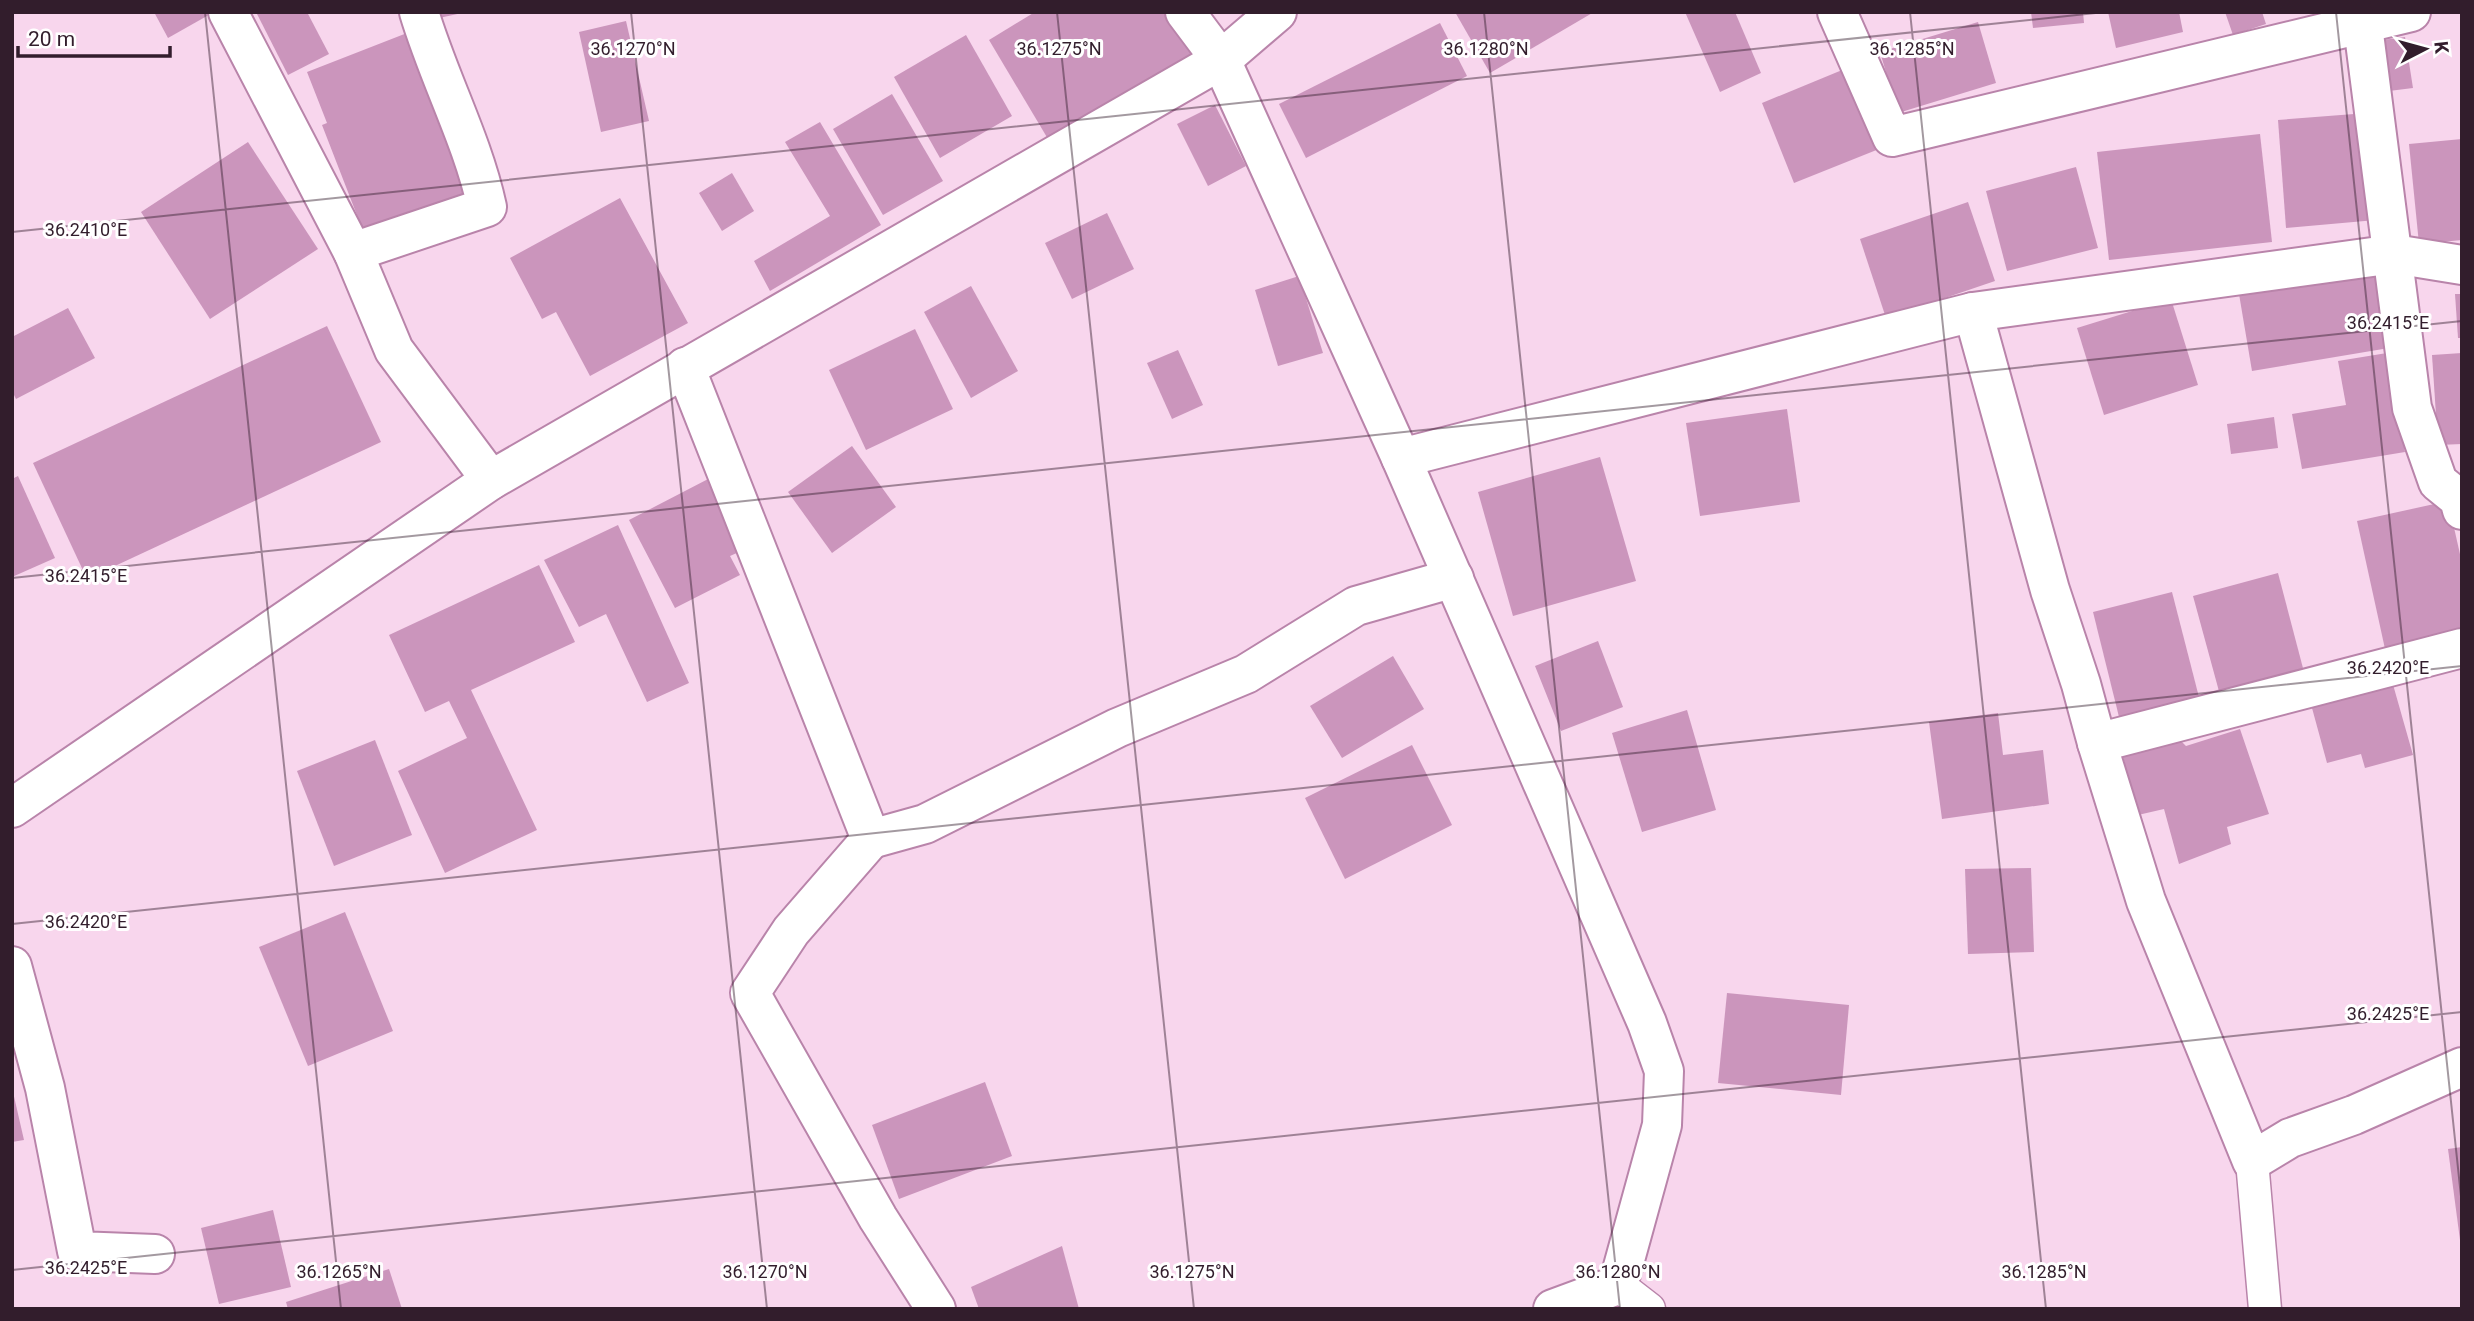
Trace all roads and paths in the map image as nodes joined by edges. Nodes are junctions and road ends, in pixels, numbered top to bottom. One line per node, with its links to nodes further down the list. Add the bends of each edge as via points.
1 (228, 12): 10 (street)
2 (419, 12): 10 (street, via 436,66 477,161 487,207)
3 (1185, 12): 9 (street)
4 (1278, 12): 9 (street)
5 (1837, 12): 7 (street, via 1892,137)
6 (2411, 12): 8 (street)
7 (2296, 25): 8 (street)
8 (2363, 26): 11 (street)
9 (1221, 60): 14 (street); 15 (street)
10 (353, 252): 16 (street, via 394,351)
11 (2394, 254): 12 (street); 13 (street); 17 (street, via 2412,408 2438,482 2459,499)
12 (2462, 265)
13 (1973, 312): 15 (street); 20 (street)
14 (685, 367): 16 (street); 22 (street)
15 (1401, 458): 18 (street)
16 (491, 480): 21 (street)
17 (2462, 510)
18 (1454, 578): 22 (street, via 1356,606 1246,674 1116,728 925,824); 27 (street, via 1664,1071 1662,1125)
19 (2462, 648): 20 (street)
20 (2097, 743): 25 (street, via 2146,901)
21 (12, 808)
22 (871, 839): 28 (street, via 791,931 750,993 878,1218)
23 (12, 966): 26 (street, via 45,1088 77,1251)
24 (2462, 1068): 25 (street, via 2290,1138)
25 (2252, 1161): 31 (lane)
26 (155, 1254)
27 (1618, 1286): 29 (street); 30 (lane)
28 (936, 1309)
29 (1553, 1309)
30 (1649, 1309)
31 (2265, 1309)

